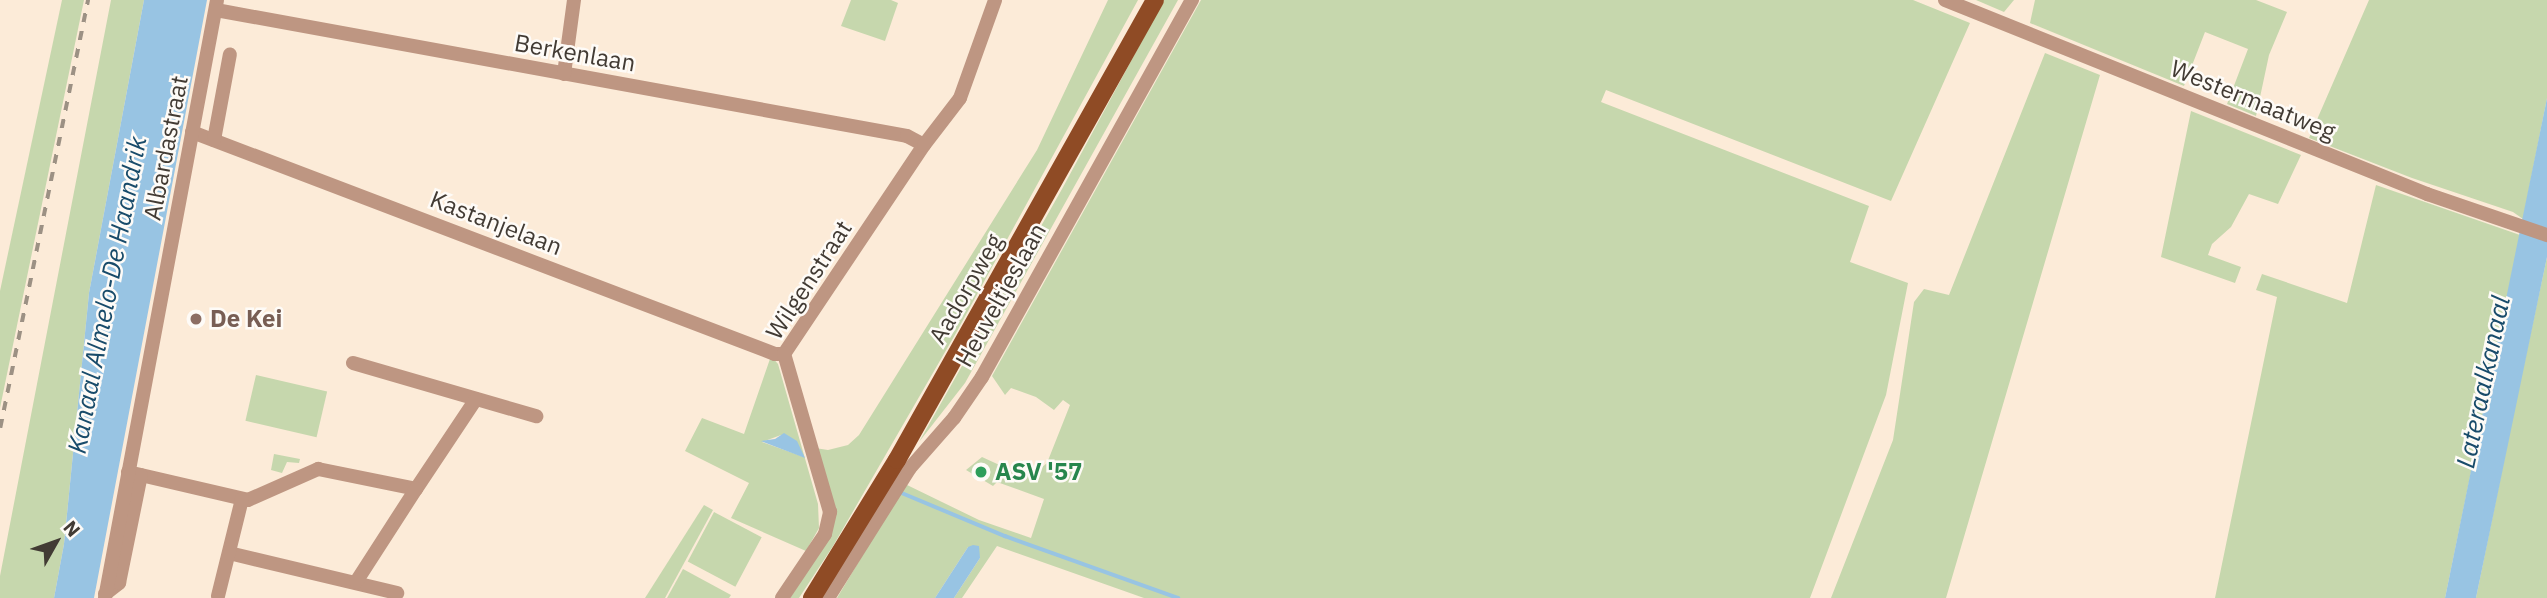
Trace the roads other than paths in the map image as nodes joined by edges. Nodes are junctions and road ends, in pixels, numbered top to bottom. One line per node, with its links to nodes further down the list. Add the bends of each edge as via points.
1 (573, 0): 8 (street)
2 (996, 0): 11 (street, Wilgenstraat, via 960,98)
3 (1155, 0): 26 (main road, Aadorpweg, via 897,460)
4 (1192, 0): 27 (street, Heuveltjeslaan, via 982,377 910,468)
5 (1945, 0): 12 (street, Westermaatweg, via 2284,138)
6 (217, 5): 8 (street, Berkenlaan); 9 (street, Albardastraat)
7 (230, 54): 10 (street, Albardastraat)
8 (564, 74): 11 (street, Berkenlaan, via 907,136)
9 (192, 132): 10 (street, Kastanjelaan); 17 (street, Albardastraat)
10 (214, 140): 13 (street, Kastanjelaan)
11 (924, 145): 13 (street, Wilgenstraat)
12 (2547, 235)
13 (784, 354): 25 (street, Wilgenstraat, via 830,520)
14 (353, 363): 15 (street)
15 (476, 399): 16 (street); 18 (street)
16 (536, 416)
17 (134, 473): 19 (street); 23 (street, Albardastraat)
18 (416, 489): 19 (street, via 318,469); 21 (street)
19 (242, 499): 20 (street)
20 (229, 553): 21 (street); 24 (street)
21 (356, 582): 22 (street)
22 (397, 593)
23 (105, 596)
24 (219, 596)
25 (782, 598)
26 (812, 598)
27 (828, 598)

